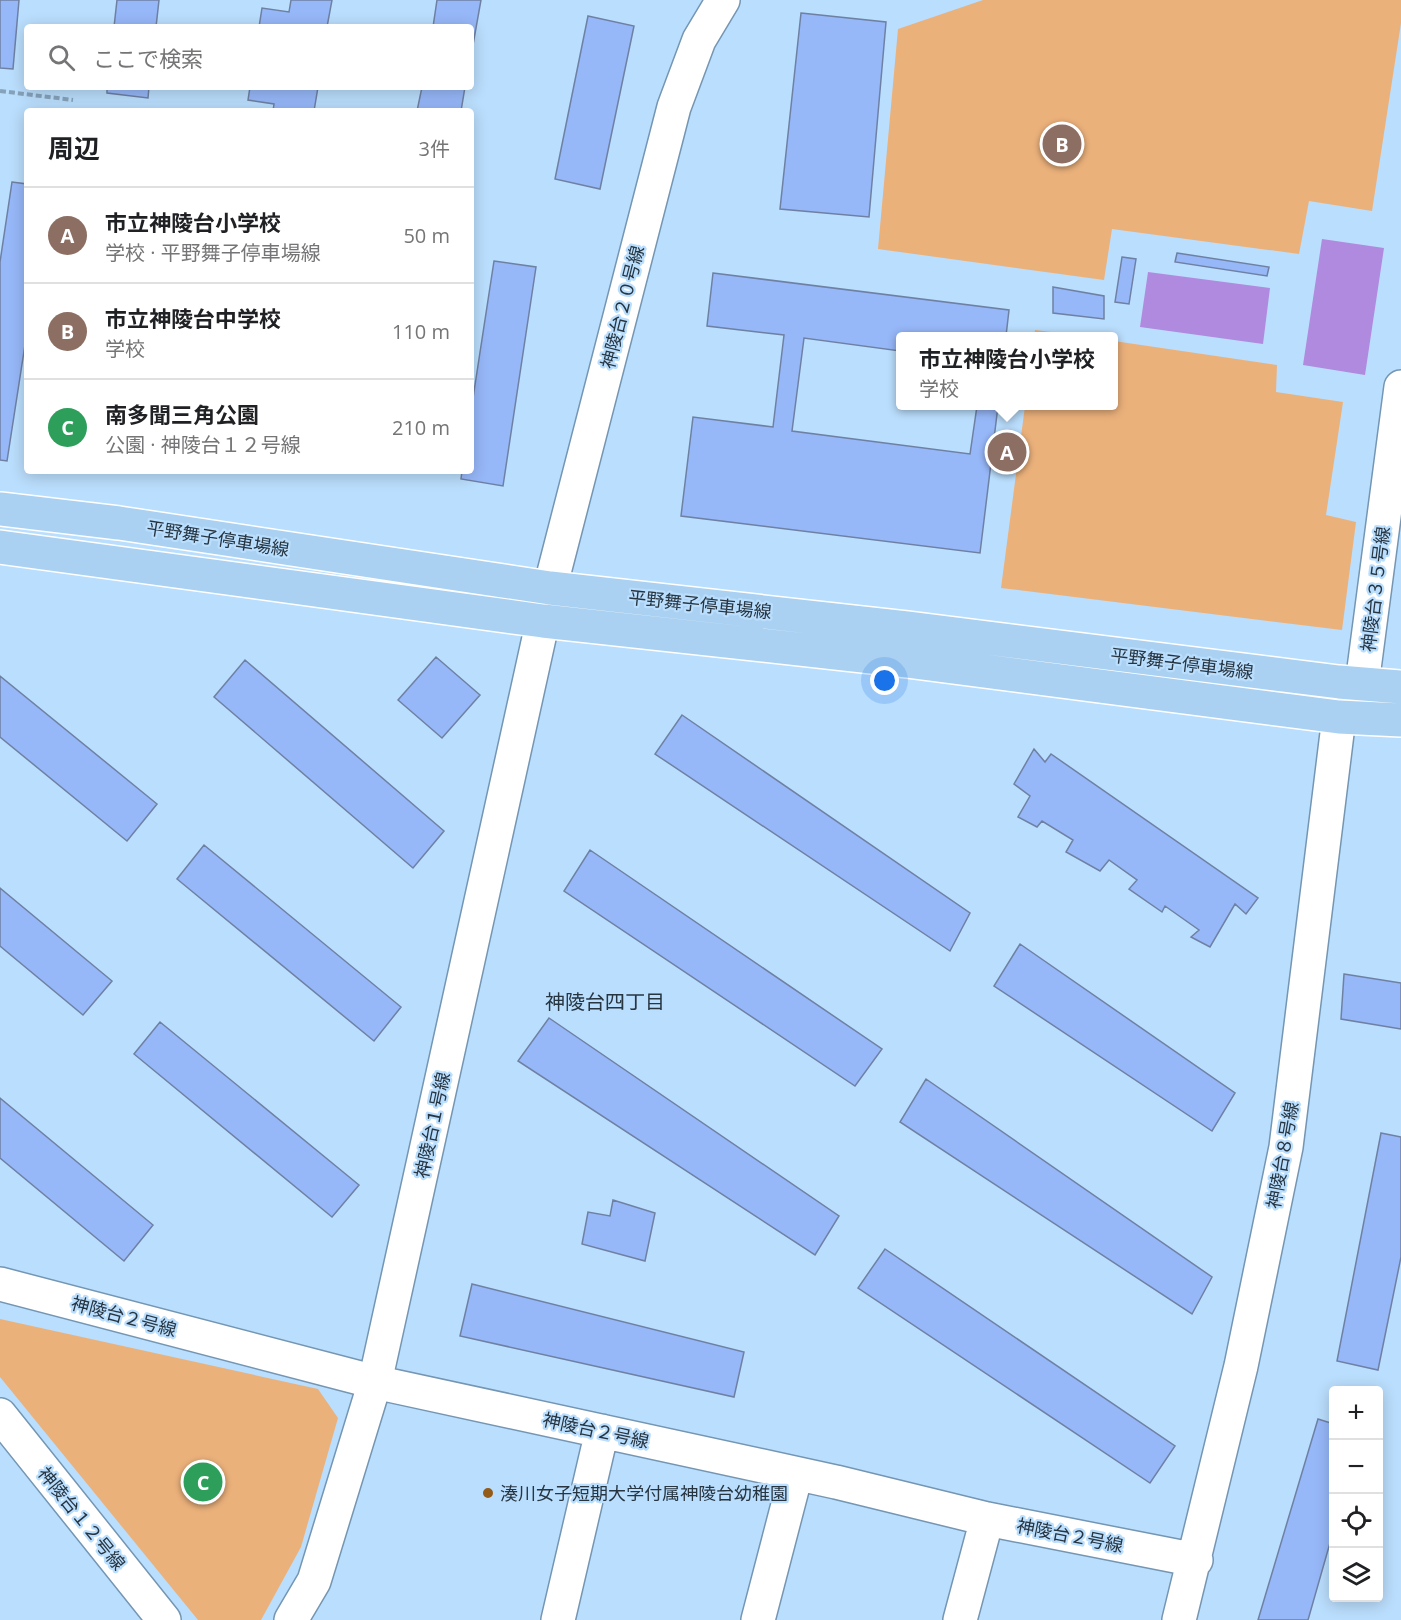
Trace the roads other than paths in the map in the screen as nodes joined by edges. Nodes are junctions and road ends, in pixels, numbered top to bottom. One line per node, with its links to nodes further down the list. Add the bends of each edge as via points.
1 (723, 0): 5 (street, 神陵台２０号線, via 699,40 674,107)
2 (1401, 387): 7 (street, 神陵台３５号線)
3 (0, 509): 5 (main road, 平野舞子停車場線)
4 (0, 547): 6 (main road, 平野舞子停車場線)
5 (550, 588): 6 (street, 神陵台２０号線); 7 (main road, 平野舞子停車場線)
6 (543, 621): 9 (main road, 平野舞子停車場線, via 908,661); 12 (street, 神陵台１号線)
7 (1350, 683): 8 (main road, 平野舞子停車場線); 9 (street, 神陵台８号線)
8 (1401, 687)
9 (1340, 717): 10 (main road, 平野舞子停車場線); 17 (street, 神陵台８号線, via 1286,1147)
10 (1401, 720)
11 (0, 1284): 12 (street, 神陵台２号線)
12 (375, 1382): 14 (street, 神陵台２号線); 19 (street, 神陵台１号線, via 314,1581)
13 (0, 1415): 18 (street, 神陵台１２号線)
14 (603, 1431): 15 (street, 神陵台２号線); 20 (street)
15 (796, 1473): 16 (street, 神陵台２号線); 21 (street)
16 (987, 1518): 17 (street, 神陵台２号線); 22 (street)
17 (1196, 1560): 23 (street, 神陵台８号線)
18 (164, 1620)
19 (291, 1620)
20 (558, 1620)
21 (758, 1620)
22 (960, 1620)
23 (1179, 1620)

